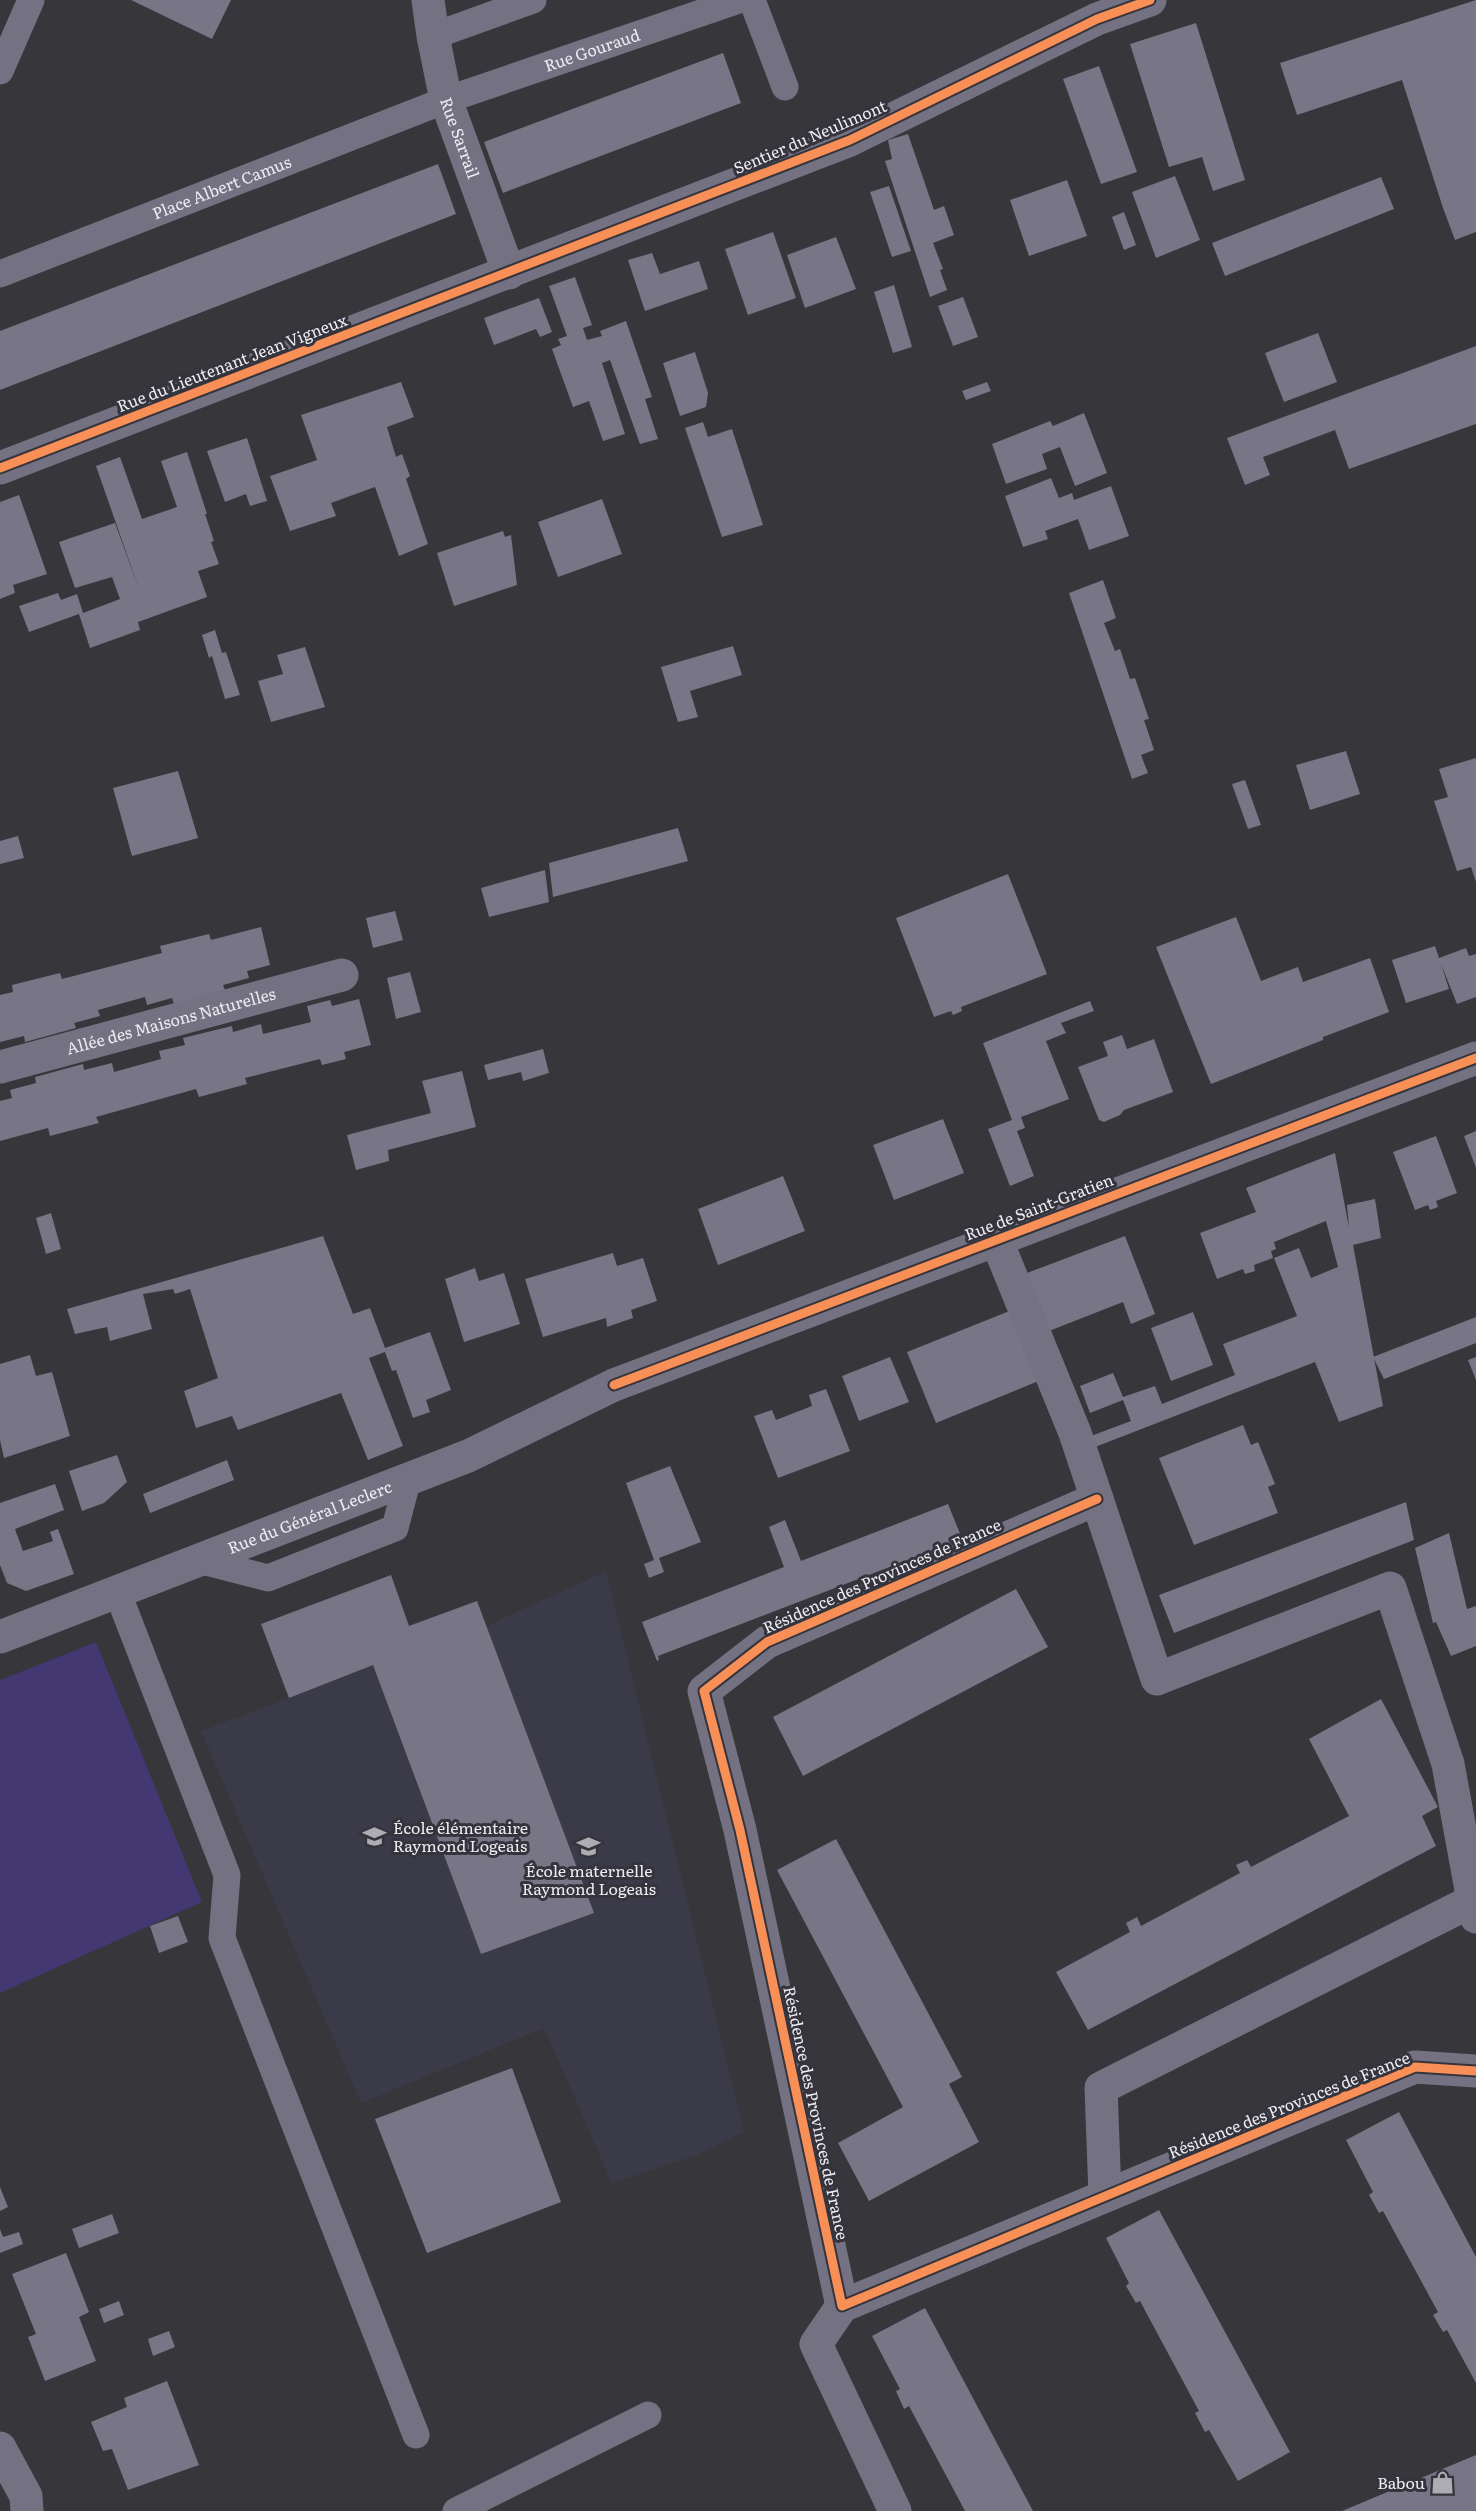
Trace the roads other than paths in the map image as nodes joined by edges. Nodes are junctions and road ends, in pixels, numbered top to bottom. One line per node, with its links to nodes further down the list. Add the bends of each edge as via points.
1 (31, 0): 8 (lane)
2 (428, 0): 7 (street, Rue Sarrail)
3 (533, 0): 7 (lane)
4 (739, 0): 10 (lane, Rue Gouraud)
5 (752, 0): 9 (lane)
6 (1150, 0): 11 (street, Sentier du Neulimont, via 1097,19 850,140)
7 (433, 36): 10 (street, Rue Sarrail)
8 (0, 71)
9 (785, 87)
10 (446, 100): 11 (street, Rue Sarrail); 12 (lane, Place Albert Camus)
11 (509, 273): 13 (street, Sentier du Neulimont)
12 (0, 274)
13 (475, 286): 14 (street, Rue du Lieutenant Jean Vigneux)
14 (0, 468)
15 (342, 975): 17 (street, Allée des Maisons Naturelles)
16 (1476, 1058): 18 (street, Rue de Saint-Gratien)
17 (0, 1067)
18 (996, 1239): 19 (street, Rue de Saint-Gratien); 20 (street, via 1075,1433)
19 (614, 1385): 21 (street, Rue du Général Leclerc, via 468,1456)
20 (1097, 1498): 23 (street, via 1157,1679 1390,1588 1448,1764); 26 (street, Résidence des Provinces de France, via 767,1642 704,1691 740,1830)
21 (117, 1591): 22 (street, Rue du Général Leclerc); 28 (lane, via 227,1875 222,1938)
22 (0, 1637)
23 (1474, 1909): 25 (street, via 1101,2088)
24 (1476, 2071): 25 (street, Résidence des Provinces de France, via 1415,2067)
25 (1105, 2195): 26 (street, Résidence des Provinces de France)
26 (842, 2306): 32 (street, via 816,2344)
27 (648, 2415): 31 (lane)
28 (416, 2435)
29 (0, 2448): 30 (street)
30 (26, 2504)
31 (456, 2511)
32 (895, 2511)

